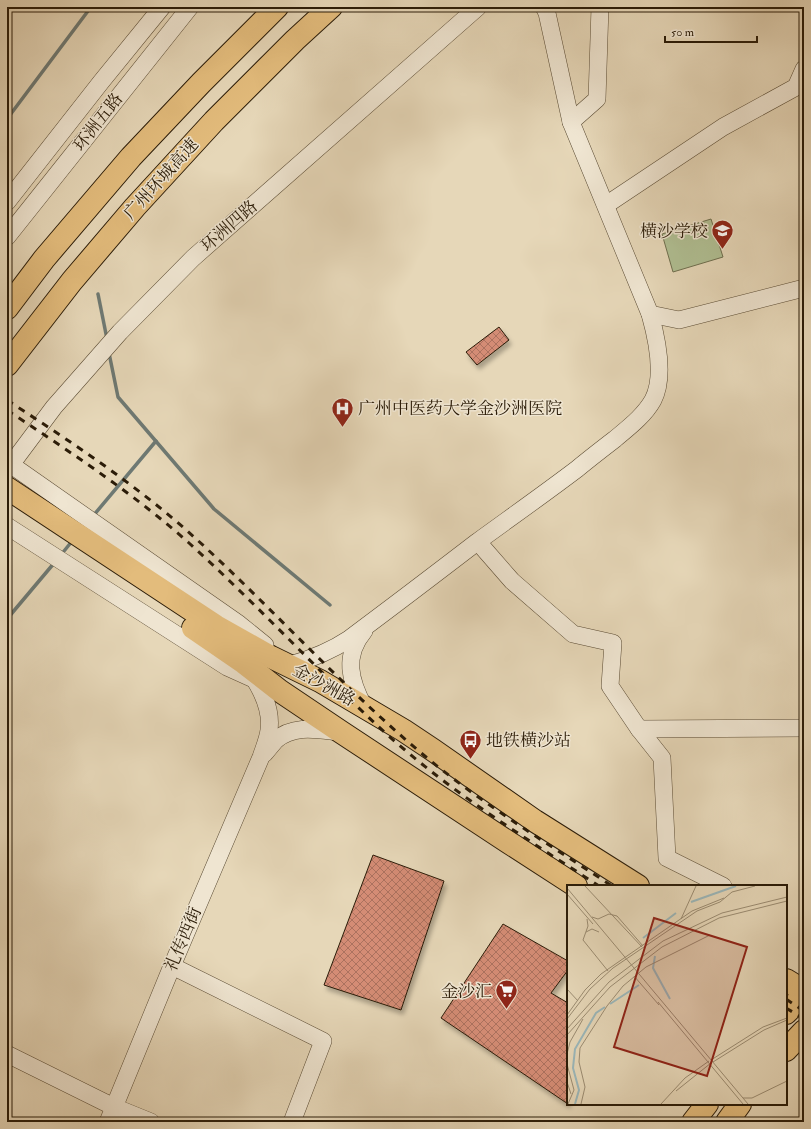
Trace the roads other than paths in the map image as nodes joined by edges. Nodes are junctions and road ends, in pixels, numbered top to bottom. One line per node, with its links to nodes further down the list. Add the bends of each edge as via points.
1 (162, 7): 10 (street, 环洲五路)
2 (190, 7): 12 (street, 环洲五路)
3 (277, 7): 14 (main road, via 131,157)
4 (331, 7): 16 (main road, 广州环城高速, via 214,121 135,207 72,281)
5 (478, 7): 17 (street, 环洲四路, via 193,258 120,332 54,407)
6 (544, 7): 9 (street)
7 (600, 7): 9 (street, via 597,99)
8 (804, 69): 11 (street, via 796,87 723,127)
9 (571, 122): 11 (street)
10 (7, 202)
11 (606, 205): 15 (street)
12 (7, 237)
13 (804, 288): 15 (street, via 679,320)
14 (7, 308)
15 (650, 314): 21 (street, via 658,347 659,370 653,400 644,412 601,450)
16 (7, 365)
17 (9, 467): 24 (street, via 239,624)
18 (7, 488): 23 (main road, 金沙洲路)
19 (7, 505): 23 (main road, 金沙洲路)
20 (7, 526): 25 (street, via 228,667)
21 (478, 542): 22 (street); 27 (street, via 512,581 573,634 613,642 610,686)
22 (370, 624): 24 (street, via 338,647); 26 (street, via 360,636 351,657 353,681)
23 (212, 632): 24 (main road, 金沙洲路, via 243,642); 25 (main road, 金沙洲路)
24 (290, 665): 26 (main road, 金沙洲路)
25 (250, 672): 29 (main road, 金沙洲路); 30 (street, via 265,697 270,718)
26 (364, 707): 32 (main road, 金沙洲路)
27 (639, 728): 28 (street); 33 (street, via 662,758 667,858)
28 (804, 728)
29 (341, 732): 30 (street, via 313,729 288,732 276,740); 31 (main road, 金沙洲路)
30 (261, 758): 34 (street, 礼传西街)
31 (574, 885)
32 (636, 885)
33 (720, 885)
34 (172, 966): 44 (street, 礼传西街); 46 (street, via 323,1041)
35 (787, 981): 36 (main road)
36 (804, 991)
37 (804, 995): 38 (main road)
38 (787, 1012)
39 (799, 1030): 40 (main road)
40 (787, 1048)
41 (7, 1054): 44 (street)
42 (706, 1105): 47 (main road)
43 (739, 1105): 48 (main road)
44 (111, 1114): 45 (street)
45 (151, 1122)
46 (292, 1122)
47 (693, 1122)
48 (727, 1122)

